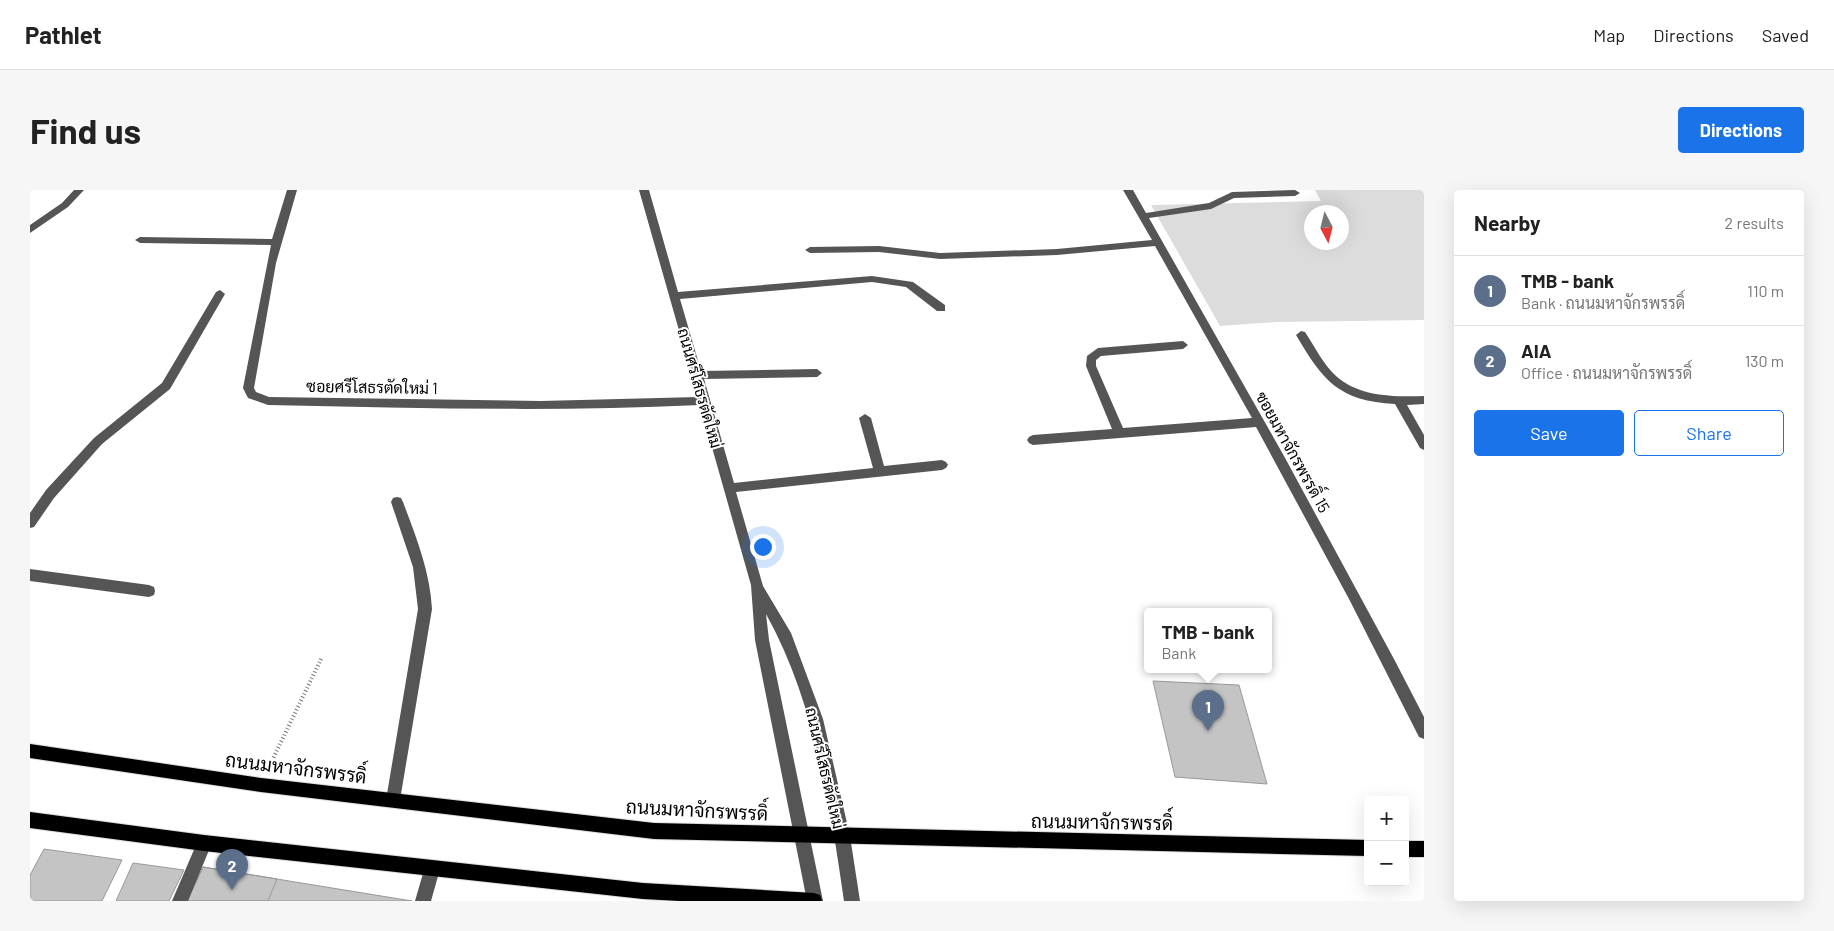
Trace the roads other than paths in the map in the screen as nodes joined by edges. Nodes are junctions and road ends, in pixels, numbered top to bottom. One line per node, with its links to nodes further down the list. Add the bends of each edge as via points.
1 (79, 190): 7 (street, via 65,205)
2 (292, 190): 9 (street, ซอยศรีโสธรตัดใหม่ 1)
3 (644, 190): 13 (street, ถนนศรีโสธรตัดใหม่)
4 (1128, 190): 6 (street, ซอยมหาจักรพรรดิ์ 15)
5 (1295, 193): 6 (street, via 1232,195 1211,206)
6 (1143, 216): 10 (street, ซอยมหาจักรพรรดิ์ 15)
7 (30, 230)
8 (140, 240): 9 (street)
9 (276, 242): 20 (street, ซอยศรีโสธรตัดใหม่ 1, via 248,388 252,395 268,401 513,406)
10 (1158, 242): 11 (street, via 1057,252 940,256 880,248); 23 (street, ซอยมหาจักรพรรดิ์ 15)
11 (810, 250)
12 (220, 294): 31 (street, via 166,386 98,441 50,494)
13 (674, 296): 14 (street, via 872,279 909,284); 18 (street, ถนนศรีโสธรตัดใหม่)
14 (941, 308)
15 (1301, 335): 21 (street, via 1332,380 1356,392)
16 (1183, 345): 24 (street, via 1098,352 1091,359)
17 (817, 373): 18 (street)
18 (697, 375): 20 (street, ถนนศรีโสธรตัดใหม่)
19 (1424, 400): 21 (street)
20 (704, 401): 29 (street, ถนนศรีโสธรตัดใหม่)
21 (1398, 402): 26 (street)
22 (865, 418): 28 (street)
23 (1258, 422): 24 (street); 35 (street, ซอยมหาจักรพรรดิ์ 15, via 1362,610)
24 (1119, 433): 25 (street)
25 (1033, 440)
26 (1424, 445)
27 (942, 465): 28 (street)
28 (880, 472): 29 (street)
29 (730, 488): 33 (street, ถนนศรีโสธรตัดใหม่)
30 (397, 502): 37 (street, via 421,568 425,609)
31 (30, 523)
32 (30, 575): 34 (street)
33 (757, 585): 39 (street, ถนนศรีโสธรตัดใหม่, via 762,640); 40 (street, ถนนศรีโสธรตัดใหม่, via 784,633 816,719)
34 (149, 591)
35 (1424, 732)
36 (30, 751): 37 (main road, ถนนมหาจักรพรรดิ์, via 261,786)
37 (393, 800): 39 (main road, ถนนมหาจักรพรรดิ์, via 654,831)
38 (30, 820): 41 (main road)
39 (801, 835): 40 (main road, ถนนมหาจักรพรรดิ์); 48 (street, ถนนศรีโสธรตัดใหม่)
40 (842, 836): 42 (main road, ถนนมหาจักรพรรดิ์); 49 (street, ถนนศรีโสธรตัดใหม่)
41 (204, 843): 45 (main road); 46 (street)
42 (1364, 848)
43 (1409, 849): 44 (main road)
44 (1424, 849)
45 (432, 869): 47 (street); 48 (main road, via 643,891)
46 (180, 901)
47 (423, 901)
48 (814, 901)
49 (852, 901)

